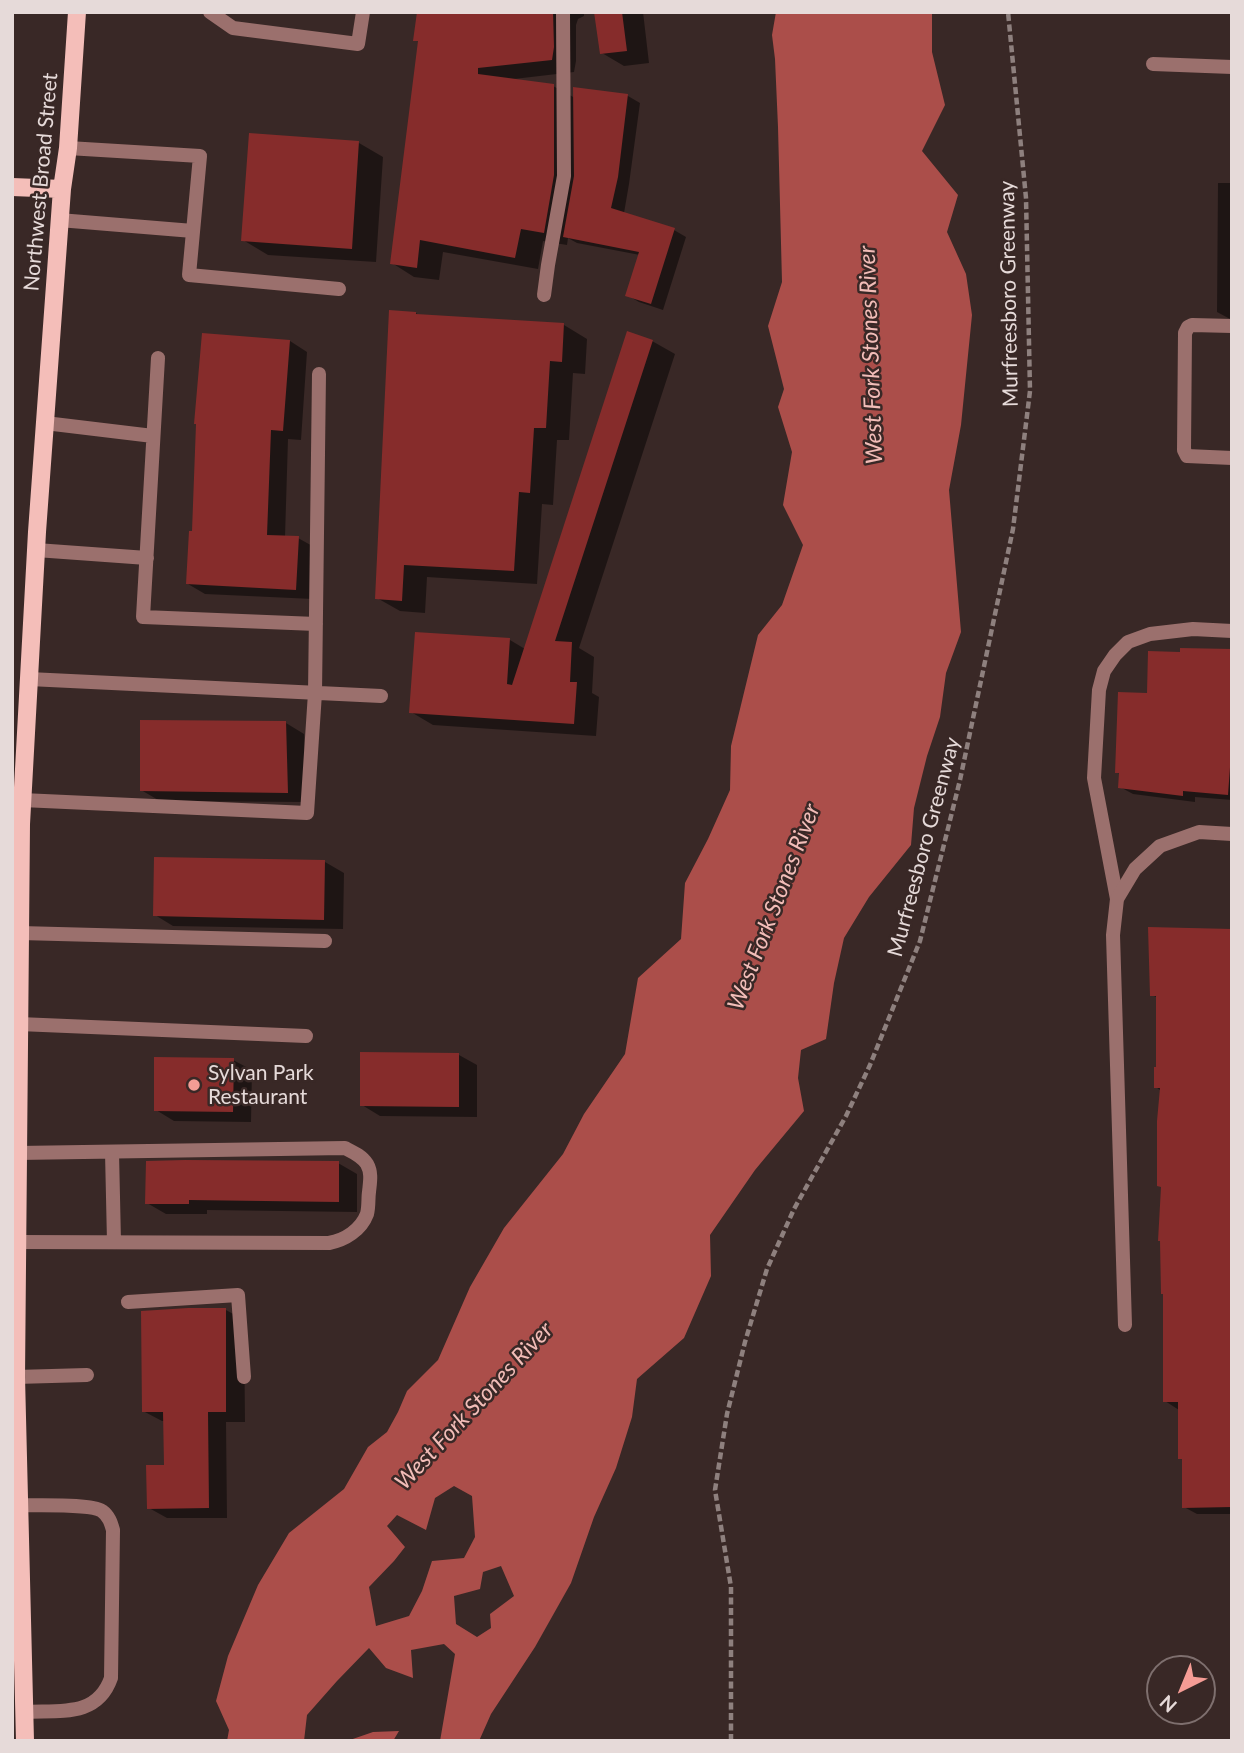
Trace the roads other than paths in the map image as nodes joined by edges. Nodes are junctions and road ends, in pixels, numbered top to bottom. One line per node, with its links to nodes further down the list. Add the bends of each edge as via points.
1 (77, 12): 7 (main road, Northwest Broad Street)
2 (211, 12): 3 (street, via 233,28 358,44)
3 (363, 12)
4 (563, 12): 13 (street, via 564,176)
5 (1153, 64): 6 (street)
6 (1232, 67)
7 (68, 148): 9 (main road, Northwest Broad Street); 11 (street, via 200,156)
8 (12, 187): 9 (main road)
9 (62, 189): 10 (main road, Northwest Broad Street)
10 (60, 220): 11 (street); 17 (main road, Northwest Broad Street)
11 (193, 231): 12 (street, via 189,275)
12 (339, 289)
13 (544, 295)
14 (1232, 326): 19 (street, via 1192,325 1185,333 1184,450 1187,456)
15 (158, 358): 18 (street)
16 (318, 374): 22 (street)
17 (45, 423): 18 (street); 20 (main road, Northwest Broad Street)
18 (153, 436): 21 (street)
19 (1232, 458)
20 (36, 550): 21 (street); 24 (main road, Northwest Broad Street)
21 (146, 558): 22 (street, via 144,617)
22 (316, 624): 25 (street)
23 (1232, 631): 30 (street, via 1150,634 1128,642 1104,671 1094,778)
24 (29, 678): 25 (street); 27 (main road, Northwest Broad Street)
25 (315, 694): 26 (street); 27 (street, via 307,813)
26 (382, 696)
27 (23, 800): 28 (main road, Northwest Broad Street)
28 (17, 824): 31 (main road, Northwest Broad Street)
29 (1232, 834): 30 (street, via 1199,832 1160,846 1135,869)
30 (1117, 899): 40 (street, via 1113,934)
31 (20, 933): 32 (street); 33 (main road, Northwest Broad Street)
32 (325, 941)
33 (19, 1024): 34 (street); 36 (main road, Northwest Broad Street)
34 (306, 1036)
35 (112, 1152): 36 (street); 38 (street); 38 (street, via 345,1148 367,1164 370,1174 367,1213 361,1224 330,1243)
36 (18, 1153): 37 (main road, Northwest Broad Street)
37 (17, 1242): 38 (street); 42 (main road, Northwest Broad Street)
38 (114, 1242)
39 (128, 1302): 43 (street, via 237,1295)
40 (1125, 1325)
41 (87, 1375): 42 (street)
42 (14, 1377): 44 (main road, Northwest Broad Street)
43 (244, 1377)
44 (19, 1505): 45 (main road, Northwest Broad Street); 45 (street, via 101,1510 113,1530 111,1678 107,1688 83,1709)
45 (24, 1712): 46 (main road, Northwest Broad Street)
46 (25, 1741)

